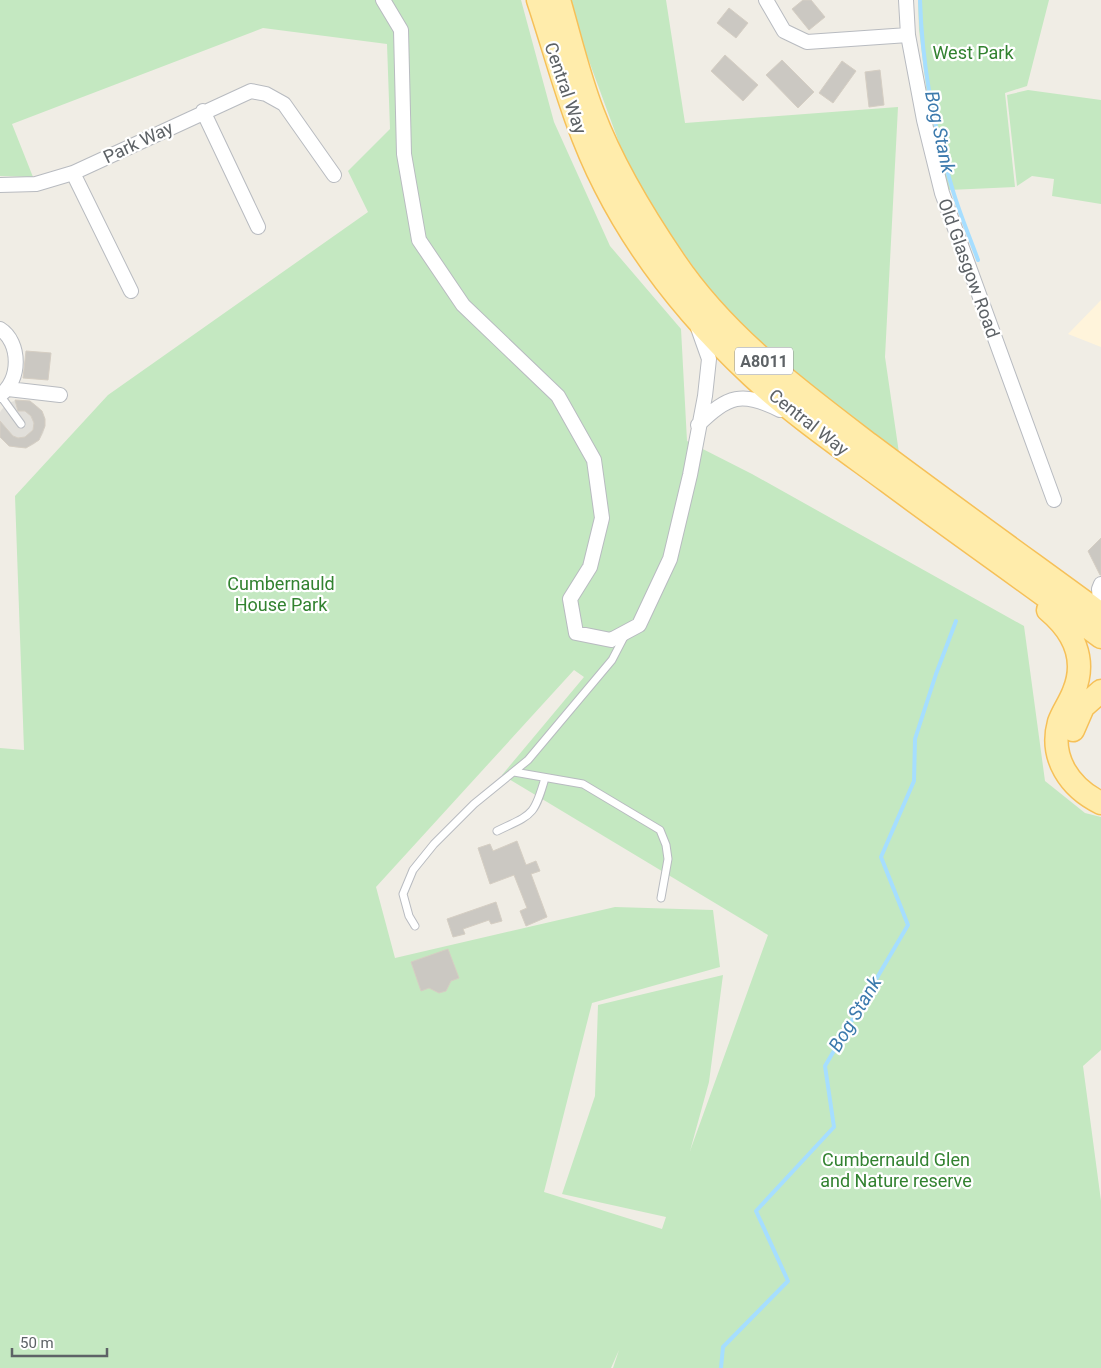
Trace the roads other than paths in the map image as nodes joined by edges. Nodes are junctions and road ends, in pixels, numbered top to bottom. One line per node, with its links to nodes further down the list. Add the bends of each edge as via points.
1 (383, 0): 24 (street, via 402,30 404,154 419,240 463,306 558,396 594,460 602,518 590,567 570,599 576,633 611,640)
2 (538, 0): 13 (main road, Central Way / A8011, via 572,112 605,188 649,258)
3 (559, 0): 23 (main road, Central Way / A8011, via 591,106 609,149 652,227 710,306 766,363 806,396 923,486)
4 (766, 0): 6 (street, via 784,31 807,42)
5 (906, 0): 6 (street, Old Glasgow Road)
6 (908, 36): 20 (street, Old Glasgow Road, via 942,193)
7 (203, 111): 8 (street, Park Way); 9 (street, Park Way, via 251,90 266,94 284,104); 11 (street)
8 (74, 173): 10 (street, Park Way, via 36,184); 12 (street)
9 (334, 175)
10 (0, 185)
11 (258, 227)
12 (131, 291)
13 (695, 317): 17 (main road, Central Way / A8011, via 753,377); 19 (street, via 709,359)
14 (0, 329): 15 (street, via 8,334 18,361)
15 (2, 393): 16 (street); 18 (lane)
16 (60, 395)
17 (808, 423): 19 (street, via 757,398 736,398 716,407); 21 (main road, Central Way / A8011)
18 (21, 424)
19 (698, 425): 24 (street, via 670,559 639,625)
20 (1054, 500)
21 (960, 536): 25 (main road, Central Way / A8011); 30 (main road, via 1051,613 1074,641 1080,671 1075,690 1059,722 1058,751 1071,782)
22 (1101, 584): 23 (street)
23 (1101, 614)
24 (626, 632): 27 (lane, via 612,660 528,760)
25 (1101, 637)
26 (1101, 691): 29 (main road, via 1080,712 1072,741 1080,769)
27 (514, 772): 28 (lane); 33 (lane, via 474,804 413,870 403,894 408,916)
28 (545, 778): 31 (lane, via 538,802 530,815); 32 (lane, via 583,784 660,830 668,859)
29 (1101, 787)
30 (1101, 803)
31 (496, 831)
32 (661, 898)
33 (415, 926)

